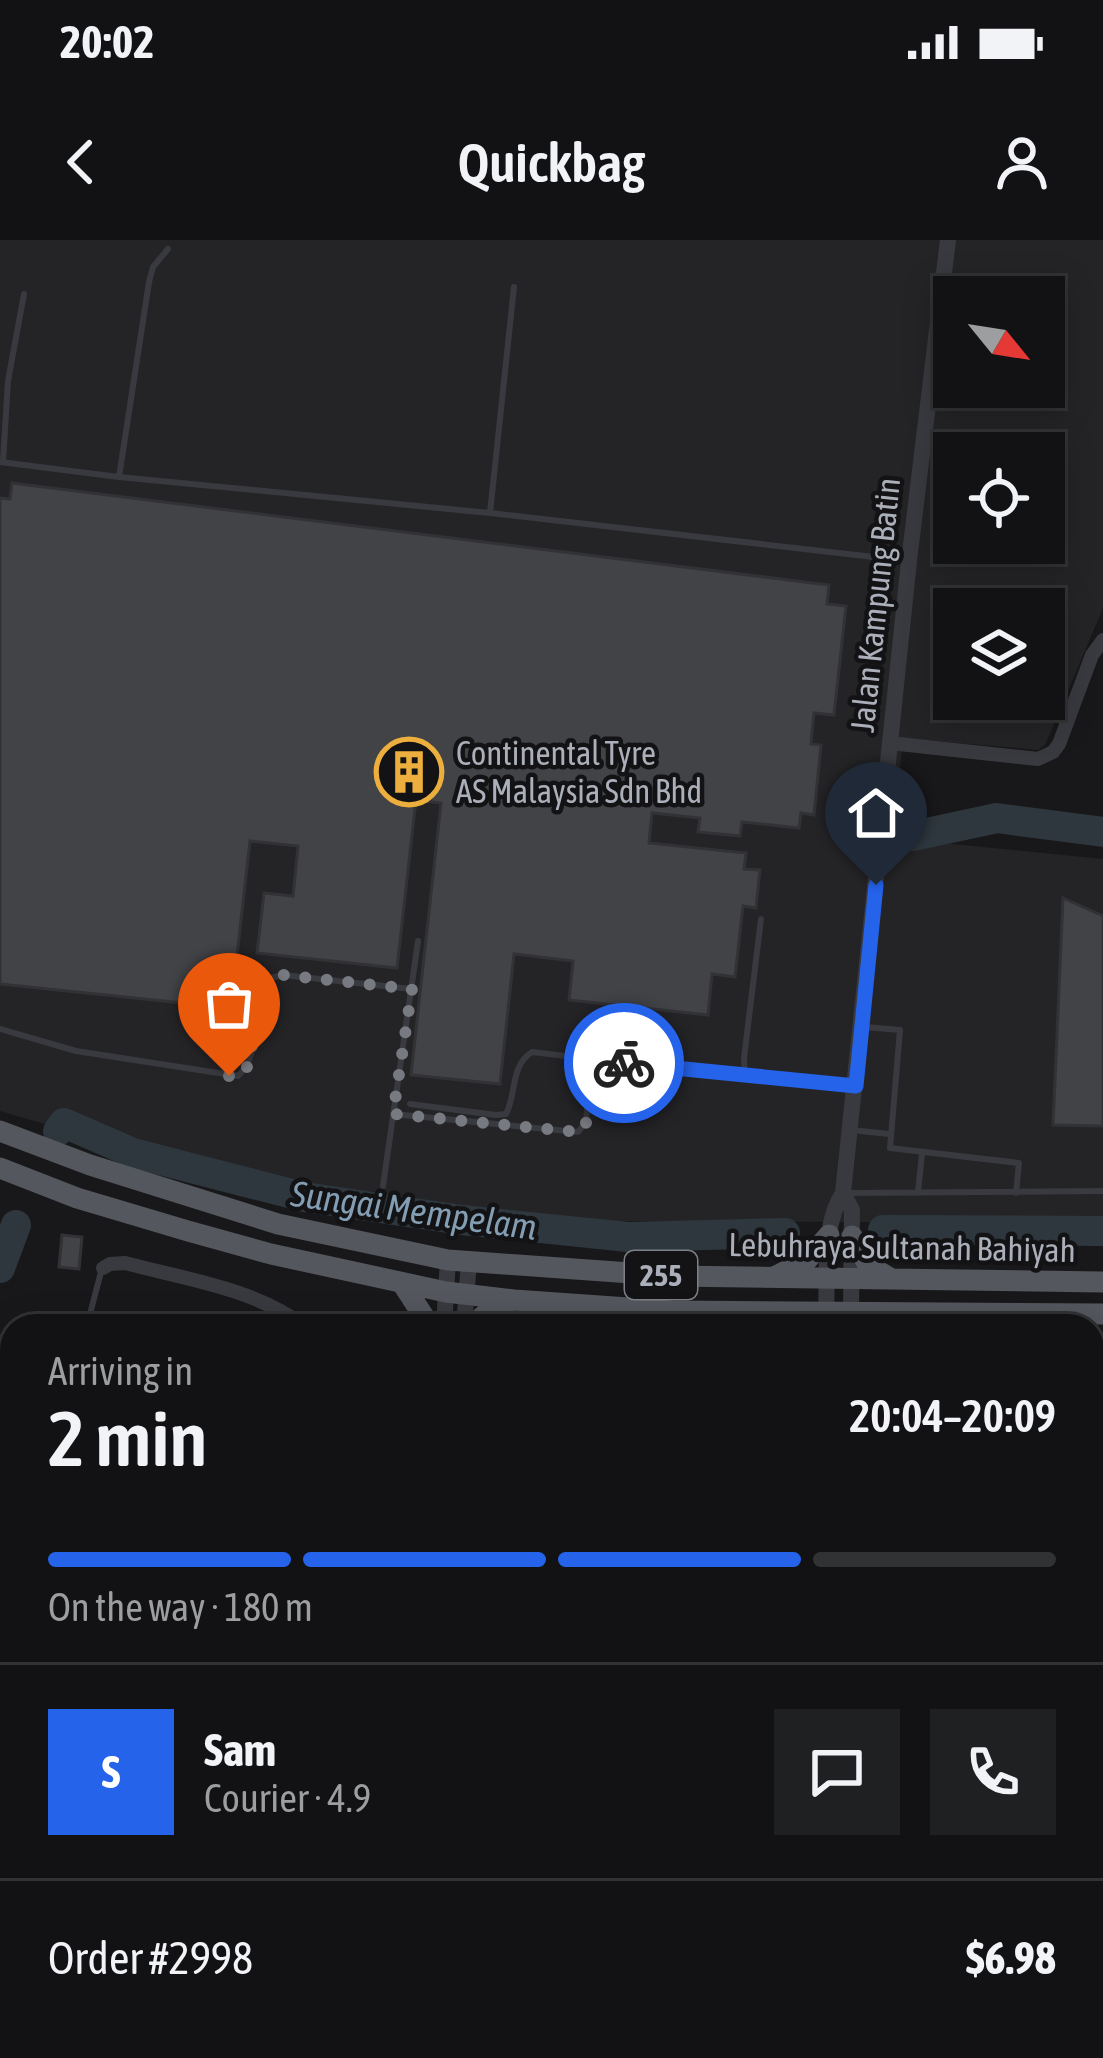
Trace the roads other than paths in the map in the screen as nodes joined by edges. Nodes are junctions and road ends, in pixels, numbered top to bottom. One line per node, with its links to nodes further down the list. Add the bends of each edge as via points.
1 (948, 240): 8 (street, Jalan Kampung Batin)
2 (168, 249): 6 (lane, via 149,282)
3 (514, 286): 7 (lane)
4 (24, 294): 5 (lane)
5 (1, 462): 6 (lane)
6 (119, 477): 7 (lane)
7 (490, 513): 8 (lane)
8 (909, 561): 10 (street, Jalan Kampung Batin)
9 (1103, 640): 10 (street, via 1046,757)
10 (890, 743): 14 (street, Jalan Kampung Batin)
11 (761, 919): 17 (lane)
12 (418, 941): 13 (lane)
13 (412, 989): 15 (lane, via 269,978 250,1060 238,1076 76,1052); 20 (lane)
14 (862, 1027): 18 (street, Jalan Kampung Batin); 23 (lane, via 899,1030)
15 (0, 1030)
16 (591, 1059): 17 (lane); 19 (lane, via 524,1057 506,1114); 20 (lane, via 586,1123 578,1132)
17 (745, 1077): 18 (lane)
18 (856, 1086): 21 (street, Jalan Kampung Batin)
19 (410, 1104)
20 (393, 1114): 26 (lane)
21 (850, 1130): 23 (lane); 28 (street, Jalan Kampung Batin)
22 (0, 1131): 33 (main road, Lebuhraya Sultanah Bahiyah / 255, via 278,1224)
23 (890, 1134): 24 (lane, via 890,1148)
24 (922, 1154): 29 (lane); 30 (lane, via 1019,1162)
25 (6, 1170): 40 (main road, Lebuhraya Sultanah Bahiyah / 255, via 271,1254)
26 (382, 1186)
27 (1103, 1191): 30 (lane)
28 (844, 1193): 29 (lane); 31 (street, Jalan Kampung Batin); 32 (street, Jalan Kampung Batin)
29 (918, 1193): 30 (lane)
30 (1016, 1193)
31 (829, 1235): 35 (main road, via 807,1261); 36 (street, Jalan Kampung Batin)
32 (853, 1236): 37 (street, Jalan Kampung Batin); 38 (main road, via 868,1265)
33 (459, 1261): 35 (main road, Lebuhraya Sultanah Bahiyah / 255); 41 (street)
34 (104, 1268): 45 (lane); 46 (street, via 125,1263)
35 (770, 1278): 36 (main road, Lebuhraya Sultanah Bahiyah / 255)
36 (828, 1279): 37 (main road, Lebuhraya Sultanah Bahiyah / 255); 43 (street, Jalan Kampung Batin)
37 (853, 1280): 38 (main road, Lebuhraya Sultanah Bahiyah / 255); 44 (street, Jalan Kampung Batin)
38 (900, 1280): 39 (main road, Lebuhraya Sultanah Bahiyah / 255)
39 (1103, 1282)
40 (402, 1283): 41 (main road, Lebuhraya Sultanah Bahiyah / 255); 47 (main road)
41 (456, 1293): 42 (main road, Lebuhraya Sultanah Bahiyah / 255); 48 (street); 49 (street)
42 (514, 1300): 43 (main road, Lebuhraya Sultanah Bahiyah / 255); 50 (main road)
43 (826, 1311): 44 (main road, Lebuhraya Sultanah Bahiyah / 255)
44 (851, 1312): 51 (main road, Lebuhraya Sultanah Bahiyah / 255)
45 (92, 1314)
46 (287, 1314)
47 (422, 1314)
48 (448, 1314)
49 (461, 1314)
50 (484, 1314)
51 (1103, 1314)

